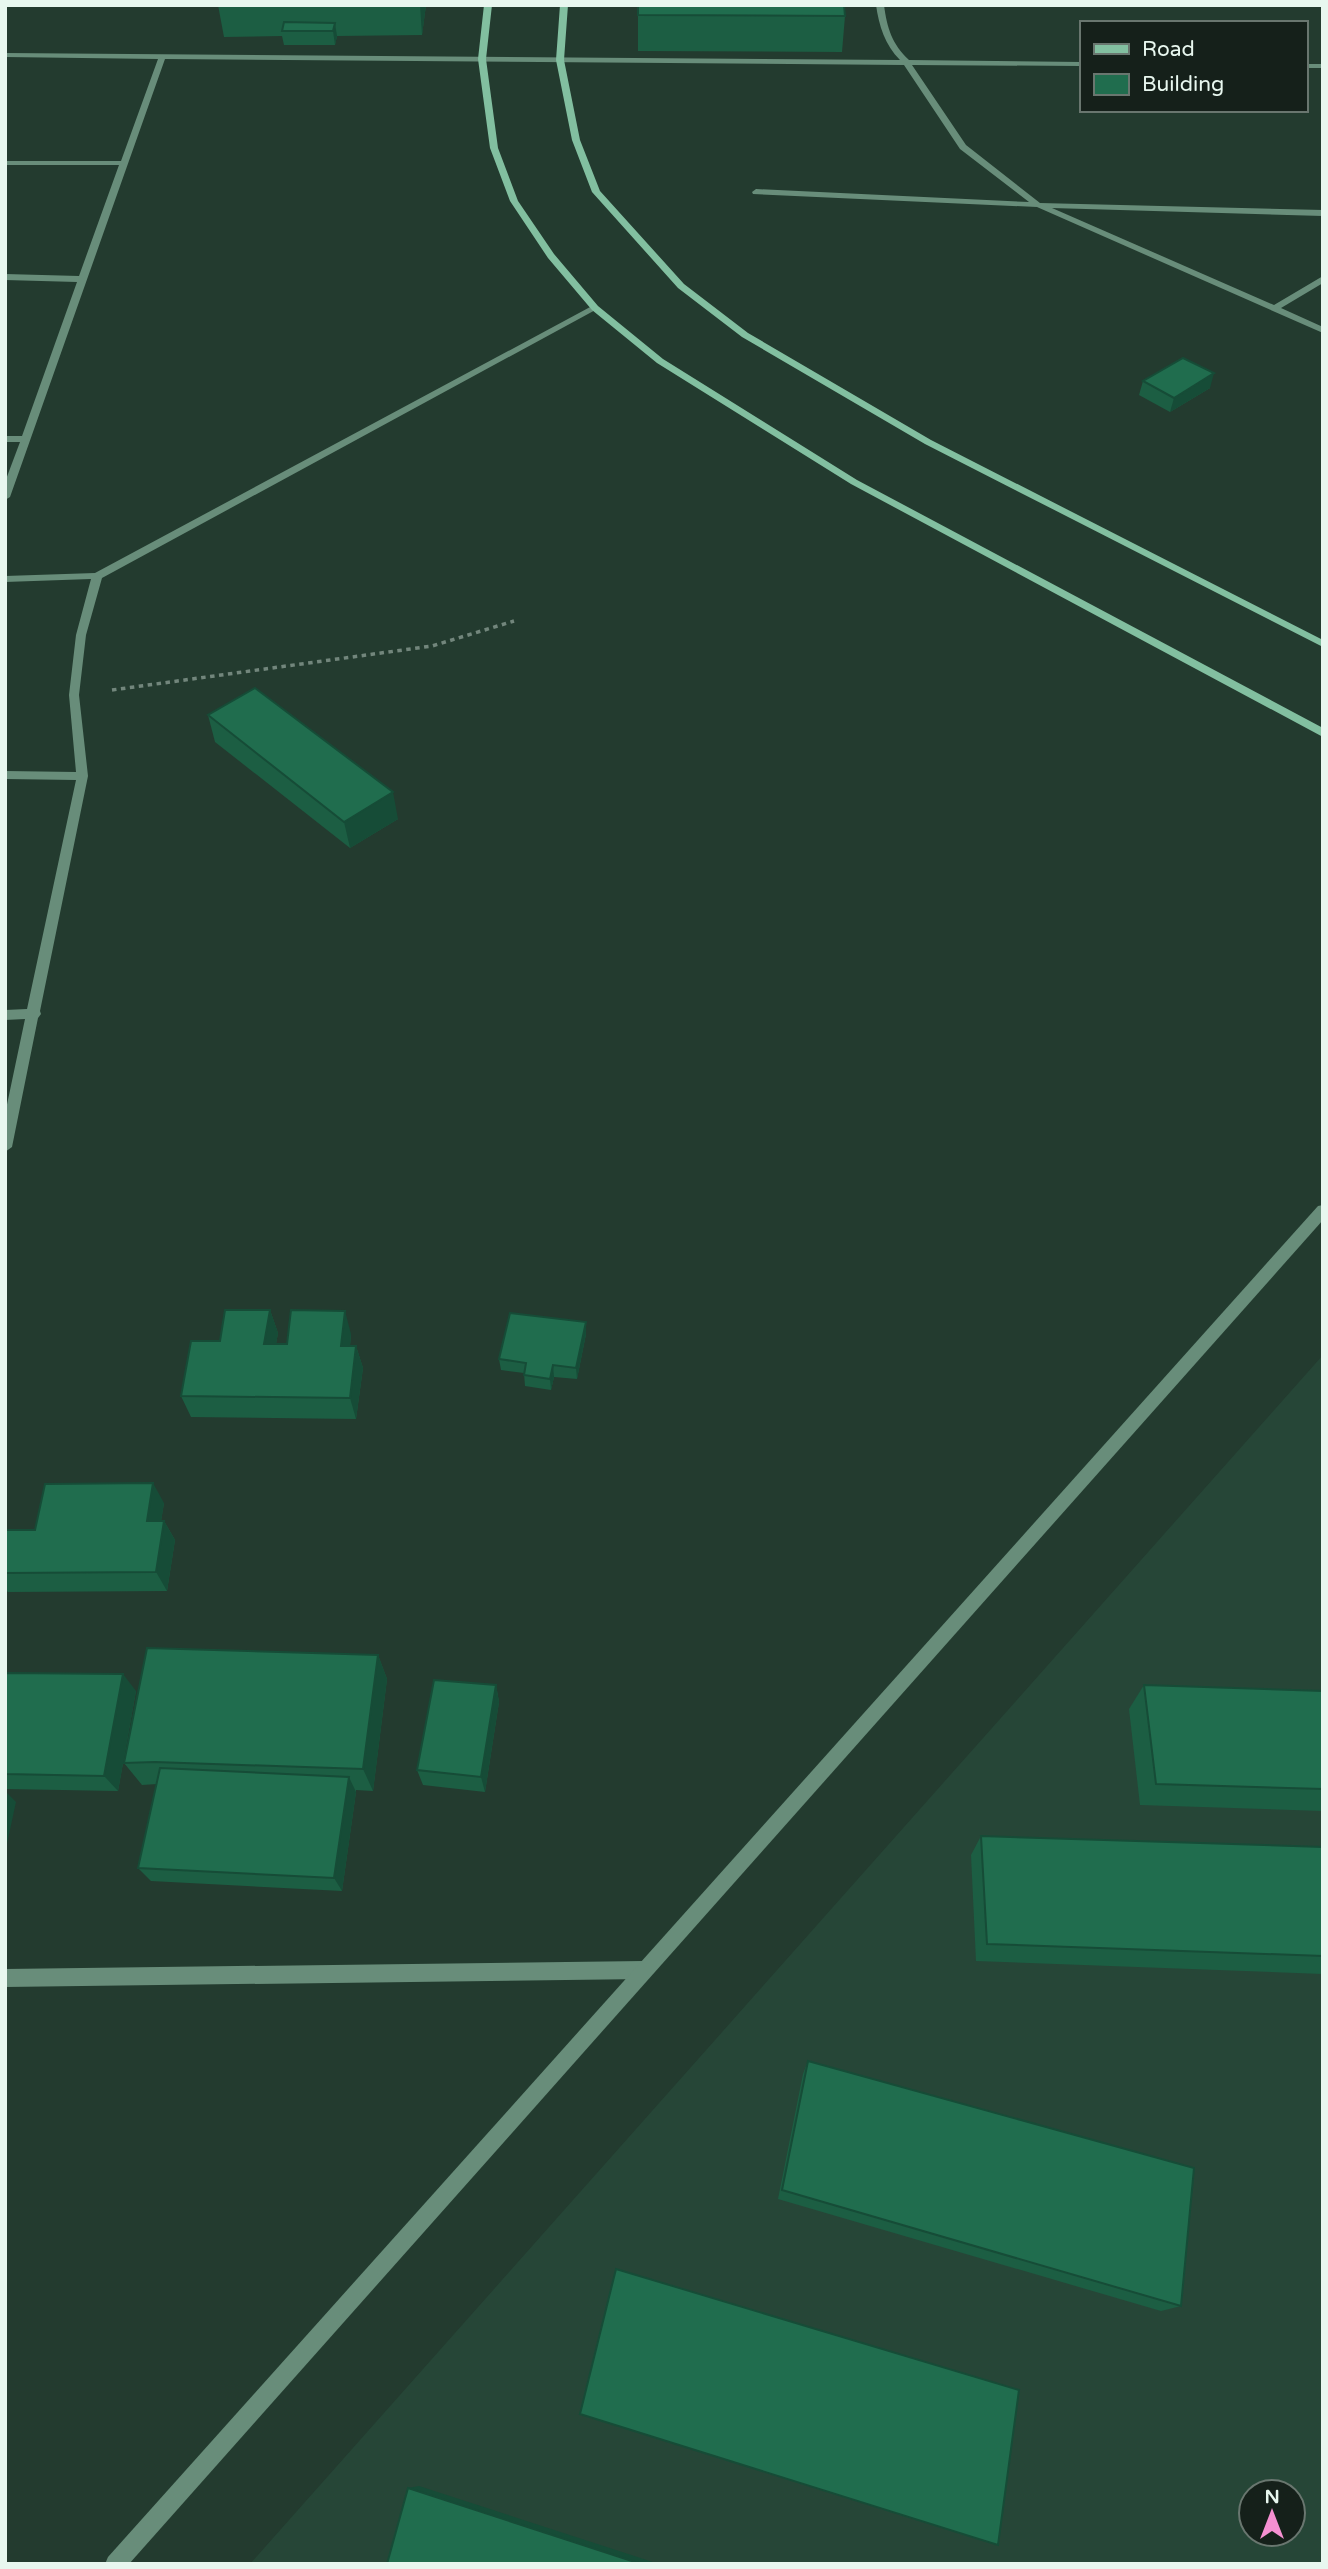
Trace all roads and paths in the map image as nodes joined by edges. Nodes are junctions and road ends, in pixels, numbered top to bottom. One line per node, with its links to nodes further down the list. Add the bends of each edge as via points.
1 (488, 5): 6 (main road)
2 (564, 5): 7 (main road)
3 (880, 5): 8 (street, via 892,48)
4 (5, 55): 5 (street)
5 (162, 57): 6 (street); 11 (street)
6 (482, 59): 7 (street); 18 (main road, via 494,148 514,201)
7 (560, 60): 8 (street); 27 (main road, via 576,140 596,192 681,286 724,319 928,442)
8 (907, 63): 9 (street); 13 (street, via 963,147)
9 (1080, 64)
10 (5, 163): 11 (street)
11 (124, 163): 16 (street)
12 (756, 192): 13 (street)
13 (1038, 205): 14 (street); 19 (street)
14 (1323, 213)
15 (5, 277): 16 (street)
16 (83, 279): 22 (street)
17 (1323, 279): 19 (street)
18 (595, 309): 24 (street); 29 (main road, via 660,362 854,482)
19 (1274, 309): 20 (street)
20 (1323, 330)
21 (5, 439): 22 (street)
22 (26, 439): 23 (street)
23 (5, 497)
24 (97, 576): 25 (street); 28 (street, via 81,635)
25 (5, 579)
26 (514, 621): 28 (path, via 432,646)
27 (1323, 644)
28 (74, 695): 31 (street)
29 (1323, 733)
30 (5, 775): 31 (street)
31 (82, 776): 32 (street)
32 (34, 1014): 33 (street); 34 (street)
33 (5, 1015)
34 (5, 1147)
35 (1323, 1210): 36 (street)
36 (645, 1970): 37 (street); 38 (street)
37 (5, 1978)
38 (115, 2564)

